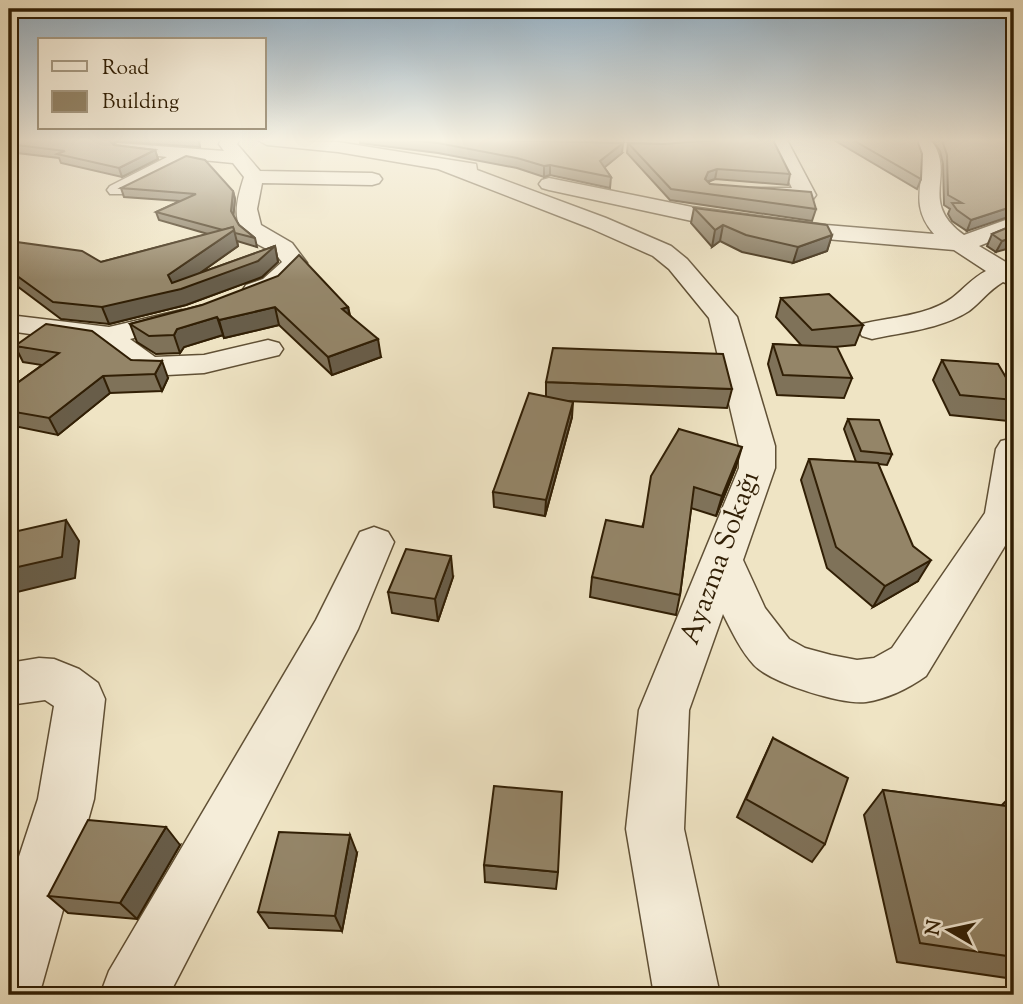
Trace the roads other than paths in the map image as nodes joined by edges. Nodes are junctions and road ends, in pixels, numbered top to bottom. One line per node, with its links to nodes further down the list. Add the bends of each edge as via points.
1 (123, 187): 7 (street)
2 (244, 187): 12 (street, via 250,229 280,246 295,262 272,285)
3 (503, 187): 20 (street, Ayazma Sokağı, via 662,251 723,317 757,446 757,468)
4 (561, 187): 10 (street, via 737,221)
5 (802, 187): 8 (street, via 806,195)
6 (928, 187): 10 (street, via 928,209 944,233)
7 (117, 190)
8 (737, 190)
9 (1014, 224): 10 (street)
10 (963, 244): 11 (street)
11 (1009, 274): 15 (street, via 979,285 961,304 934,317)
12 (235, 299)
13 (210, 309): 16 (street)
14 (9, 323): 16 (street)
15 (872, 330)
16 (109, 336): 17 (street, via 149,367 204,364)
17 (268, 349)
18 (1014, 449): 20 (street, via 1004,515 909,662 888,676 861,682 774,656 747,619)
19 (374, 542): 23 (street, via 335,629)
20 (723, 562): 24 (street, Ayazma Sokağı, via 663,710 655,829)
21 (9, 684): 22 (street, via 44,678 63,683 80,699 65,799)
22 (9, 985)
23 (133, 995)
24 (687, 995)

